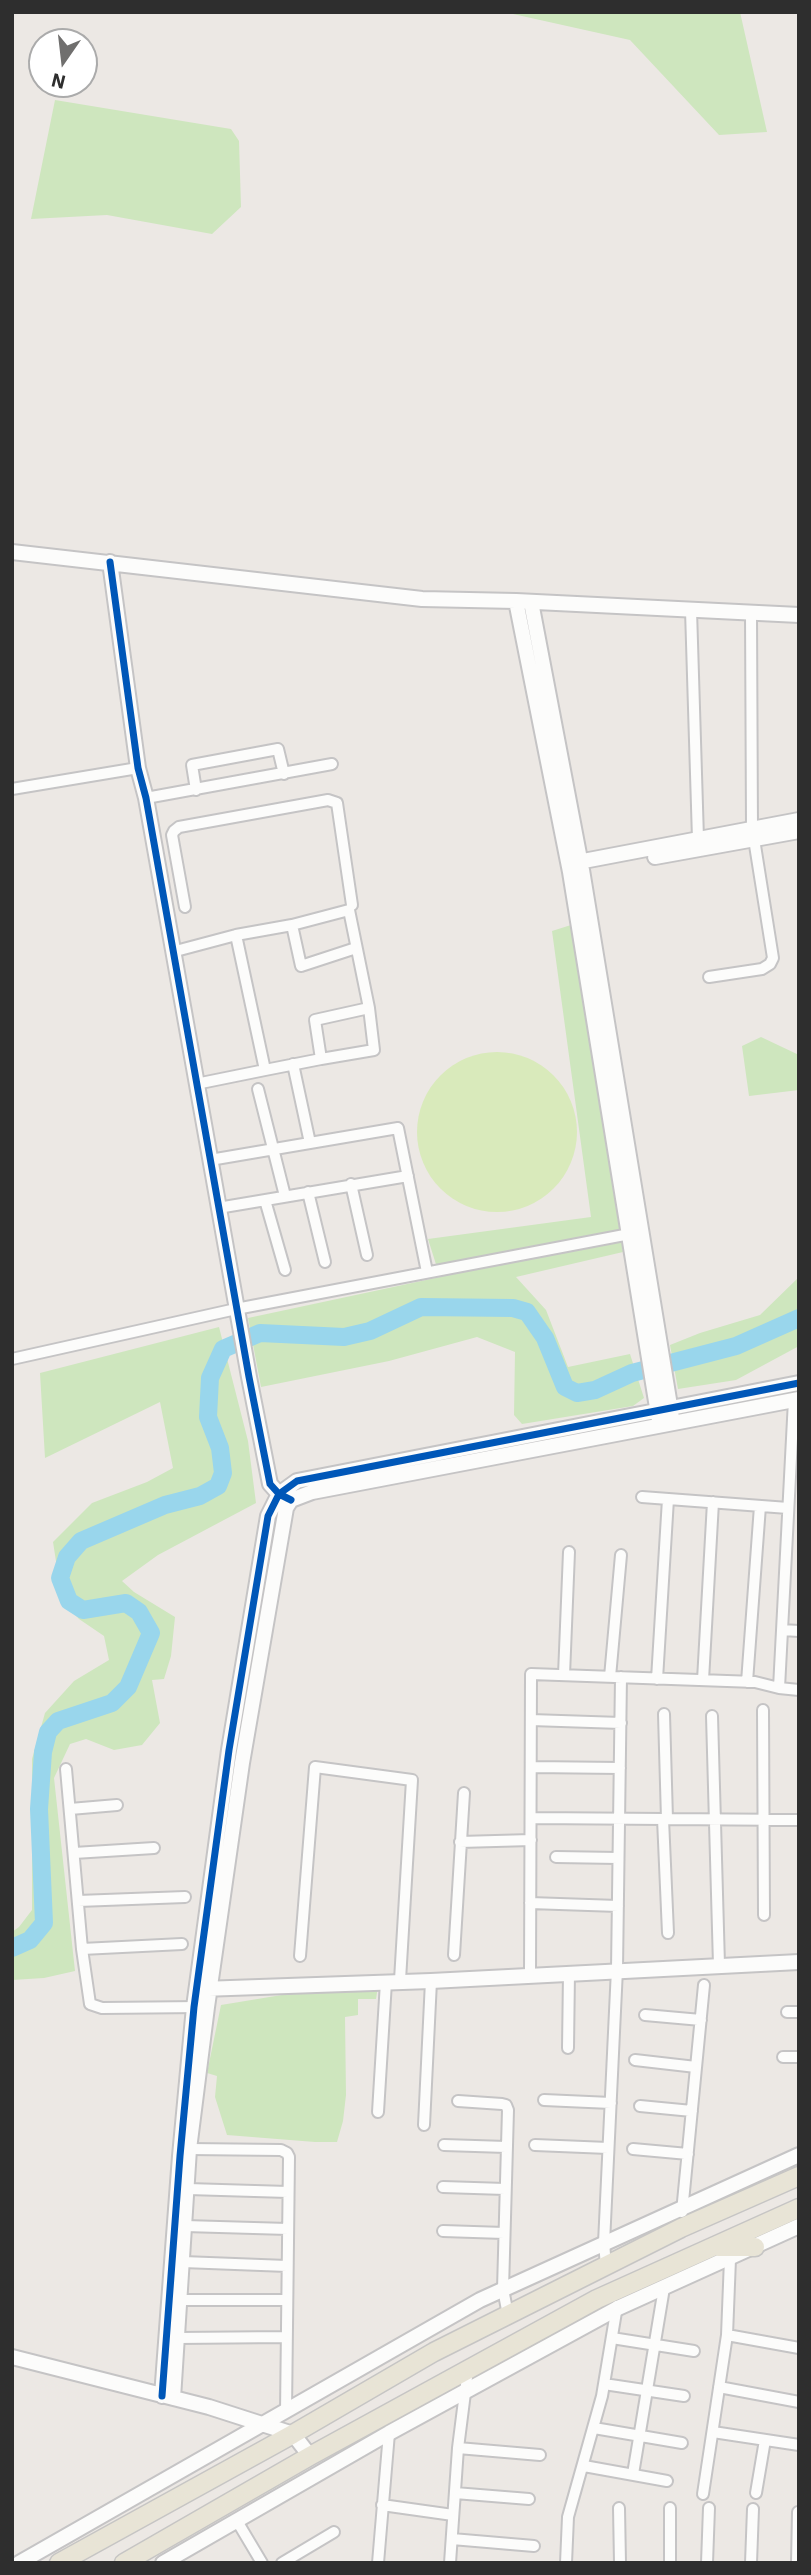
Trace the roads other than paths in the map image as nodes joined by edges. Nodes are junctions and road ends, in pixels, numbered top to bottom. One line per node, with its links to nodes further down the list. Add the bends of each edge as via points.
1 (12, 552): 2 (street)
2 (110, 562): 3 (street, via 422,599); 9 (street)
3 (516, 601): 4 (street); 18 (street)
4 (531, 602): 5 (street); 18 (street)
5 (691, 610): 6 (street); 17 (street)
6 (751, 613): 7 (street); 16 (street)
7 (799, 615)
8 (332, 764): 10 (street)
9 (138, 768): 11 (street); 13 (street)
10 (284, 774): 12 (street); 12 (street, via 278,749 192,765)
11 (12, 789)
12 (196, 790): 13 (street)
13 (146, 798): 20 (street)
14 (799, 820): 16 (street)
15 (799, 831): 16 (street)
16 (753, 834): 17 (street); 18 (street); 27 (street, via 773,958 762,969)
17 (698, 839): 18 (street)
18 (575, 867): 43 (street)
19 (181, 884): 20 (street); 21 (street, via 172,835 179,827 333,800); 22 (street)
20 (162, 886): 26 (street)
21 (352, 905)
22 (185, 907)
23 (292, 925): 24 (street); 25 (street, via 349,910); 25 (street, via 301,966)
24 (236, 935): 26 (street); 31 (street)
25 (356, 948): 28 (street)
26 (172, 952): 32 (street)
27 (709, 977)
28 (369, 1008): 29 (street, via 316,1020); 29 (street, via 374,1050)
29 (321, 1059): 30 (street)
30 (293, 1064): 31 (street); 34 (street)
31 (265, 1070): 32 (street)
32 (196, 1084): 36 (street)
33 (258, 1089): 35 (street)
34 (310, 1143): 35 (street); 37 (street, via 398,1128)
35 (272, 1149): 36 (street); 40 (street)
36 (210, 1160): 42 (street)
37 (408, 1176): 38 (street); 47 (street)
38 (351, 1184): 39 (street); 44 (street)
39 (308, 1192): 40 (street); 45 (street)
40 (285, 1196): 41 (street)
41 (265, 1200): 42 (street); 46 (street)
42 (218, 1208): 48 (street)
43 (635, 1233): 47 (street); 52 (street)
44 (367, 1255)
45 (325, 1262)
46 (285, 1270)
47 (427, 1272): 48 (street)
48 (237, 1315): 49 (street); 54 (street, via 270,1484)
49 (12, 1359)
50 (799, 1383): 52 (street)
51 (796, 1399): 52 (street); 53 (street)
52 (666, 1417): 54 (street)
53 (794, 1477): 59 (street)
54 (285, 1497): 116 (street)
55 (642, 1497): 56 (street)
56 (668, 1499): 57 (street); 70 (street)
57 (713, 1502): 58 (street); 71 (street)
58 (760, 1506): 59 (street); 72 (street)
59 (792, 1512): 60 (street)
60 (787, 1539): 61 (street); 64 (street)
61 (799, 1540)
62 (569, 1552): 68 (street)
63 (621, 1555): 69 (street)
64 (785, 1584): 65 (street); 66 (street)
65 (799, 1585)
66 (782, 1630): 67 (street); 73 (street)
67 (799, 1631)
68 (564, 1675): 69 (street); 78 (street, via 531,1674)
69 (616, 1677): 70 (street); 79 (street)
70 (657, 1679): 71 (street)
71 (703, 1680): 72 (street)
72 (747, 1682): 73 (street)
73 (779, 1688): 74 (street)
74 (799, 1690)
75 (763, 1710): 90 (street)
76 (664, 1714): 88 (street)
77 (712, 1716): 89 (street)
78 (531, 1720): 79 (street); 80 (street)
79 (621, 1723): 81 (street)
80 (531, 1767): 81 (street); 86 (street)
81 (620, 1768): 87 (street)
82 (66, 1769): 85 (street)
83 (464, 1793): 93 (street)
84 (117, 1805): 85 (street)
85 (70, 1809): 95 (street)
86 (531, 1818): 87 (street); 92 (street)
87 (619, 1818): 88 (street); 97 (street)
88 (665, 1819): 89 (street); 103 (street)
89 (713, 1819): 90 (street); 109 (street)
90 (764, 1819): 91 (street); 102 (street)
91 (799, 1820)
92 (531, 1840): 93 (street); 100 (street)
93 (460, 1842): 106 (street)
94 (154, 1848): 95 (street)
95 (74, 1853): 99 (street)
96 (556, 1857): 97 (street)
97 (618, 1858): 101 (street)
98 (185, 1897): 99 (street)
99 (78, 1901): 105 (street)
100 (530, 1903): 101 (street); 112 (street)
101 (618, 1906): 110 (street)
102 (764, 1915)
103 (668, 1933)
104 (182, 1944): 105 (street)
105 (82, 1950): 117 (street, via 87,1999 95,2007)
106 (454, 1955)
107 (299, 1956): 114 (street, via 315,1767 412,1780)
108 (799, 1962): 109 (street)
109 (719, 1965): 110 (street)
110 (617, 1969): 111 (street); 129 (street)
111 (569, 1973): 112 (street); 122 (street)
112 (530, 1975): 113 (street)
113 (431, 1980): 114 (street); 133 (street)
114 (393, 1981): 116 (street); 132 (street)
115 (704, 1985): 121 (street)
116 (204, 1989): 117 (street)
117 (201, 2007): 139 (street); 182 (street, via 180,2156)
118 (787, 2012): 119 (street)
119 (799, 2012)
120 (645, 2015): 121 (street)
121 (701, 2020): 126 (street)
122 (568, 2048)
123 (783, 2057): 124 (street)
124 (799, 2057)
125 (635, 2060): 126 (street)
126 (696, 2067): 131 (street)
127 (544, 2100): 129 (street)
128 (458, 2101): 136 (street, via 506,2105)
129 (611, 2103): 137 (street)
130 (640, 2106): 131 (street)
131 (692, 2111): 140 (street)
132 (378, 2112)
133 (424, 2125)
134 (444, 2144): 136 (street)
135 (535, 2145): 137 (street)
136 (506, 2147): 145 (street)
137 (608, 2148): 155 (street)
138 (633, 2149): 140 (street)
139 (189, 2150): 144 (street); 146 (street, via 284,2150 289,2157)
140 (688, 2154): 147 (street)
141 (799, 2155): 147 (street)
142 (799, 2176): 151 (main road)
143 (443, 2187): 145 (street)
144 (188, 2189): 146 (street); 149 (street)
145 (505, 2189): 154 (street)
146 (288, 2192): 152 (street)
147 (682, 2208): 151 (street); 155 (street)
148 (799, 2208): 157 (main road)
149 (185, 2226): 152 (street); 159 (street)
150 (799, 2226): 156 (street)
151 (681, 2228): 161 (main road)
152 (288, 2229): 160 (street)
153 (443, 2231): 154 (street)
154 (504, 2233): 163 (street)
155 (604, 2243): 161 (street); 163 (street)
156 (755, 2246): 157 (main road); 158 (street)
157 (708, 2247): 166 (main road)
158 (730, 2259): 162 (street); 168 (street)
159 (183, 2262): 160 (street); 164 (street)
160 (287, 2266): 165 (street)
161 (606, 2266): 167 (main road)
162 (664, 2288): 166 (street); 172 (street)
163 (503, 2289): 167 (street); 184 (street)
164 (179, 2300): 165 (street); 170 (street)
165 (287, 2300): 169 (street)
166 (616, 2300): 171 (street); 176 (main road); 180 (street)
167 (508, 2315): 189 (main road)
168 (727, 2335): 173 (street); 178 (street)
169 (286, 2337): 170 (street); 184 (street)
170 (177, 2338): 182 (street)
171 (612, 2338): 172 (street); 177 (street)
172 (653, 2345): 174 (street); 179 (street)
173 (799, 2348)
174 (694, 2351)
175 (12, 2357): 182 (street)
176 (468, 2370): 180 (street); 196 (main road)
177 (604, 2384): 179 (street); 186 (street)
178 (719, 2387): 183 (street); 187 (street)
179 (648, 2390): 181 (street); 190 (street)
180 (465, 2391): 188 (street); 194 (street)
181 (684, 2396)
182 (167, 2397): 185 (street)
183 (799, 2402)
184 (286, 2412): 185 (street)
185 (264, 2424): 189 (street); 215 (street)
186 (594, 2428): 190 (street); 197 (street)
187 (713, 2432): 191 (street); 202 (street)
188 (389, 2433): 204 (street); 211 (street)
189 (293, 2434): 196 (street); 216 (main road)
190 (640, 2436): 192 (street); 198 (street)
191 (765, 2440): 193 (street); 201 (street)
192 (682, 2443)
193 (799, 2445)
194 (458, 2448): 195 (street); 200 (street)
195 (540, 2455)
196 (310, 2456): 217 (main road)
197 (584, 2466): 198 (street); 223 (street, via 568,2517)
198 (633, 2474): 199 (street)
199 (667, 2481)
200 (455, 2493): 203 (street); 210 (street)
201 (756, 2493)
202 (703, 2494)
203 (529, 2500)
204 (382, 2505): 210 (street); 221 (street)
205 (619, 2508): 224 (street)
206 (670, 2508): 225 (street)
207 (709, 2508): 226 (street)
208 (753, 2509): 227 (street)
209 (799, 2512): 228 (street)
210 (453, 2515): 213 (street)
211 (237, 2521): 218 (street); 219 (street)
212 (334, 2532): 220 (street)
213 (452, 2539): 214 (street); 222 (street)
214 (534, 2546)
215 (19, 2563)
216 (59, 2563)
217 (124, 2563)
218 (163, 2563)
219 (262, 2563)
220 (282, 2563)
221 (377, 2563)
222 (450, 2563)
223 (566, 2563)
224 (620, 2563)
225 (670, 2563)
226 (707, 2563)
227 (751, 2563)
228 (797, 2563)

